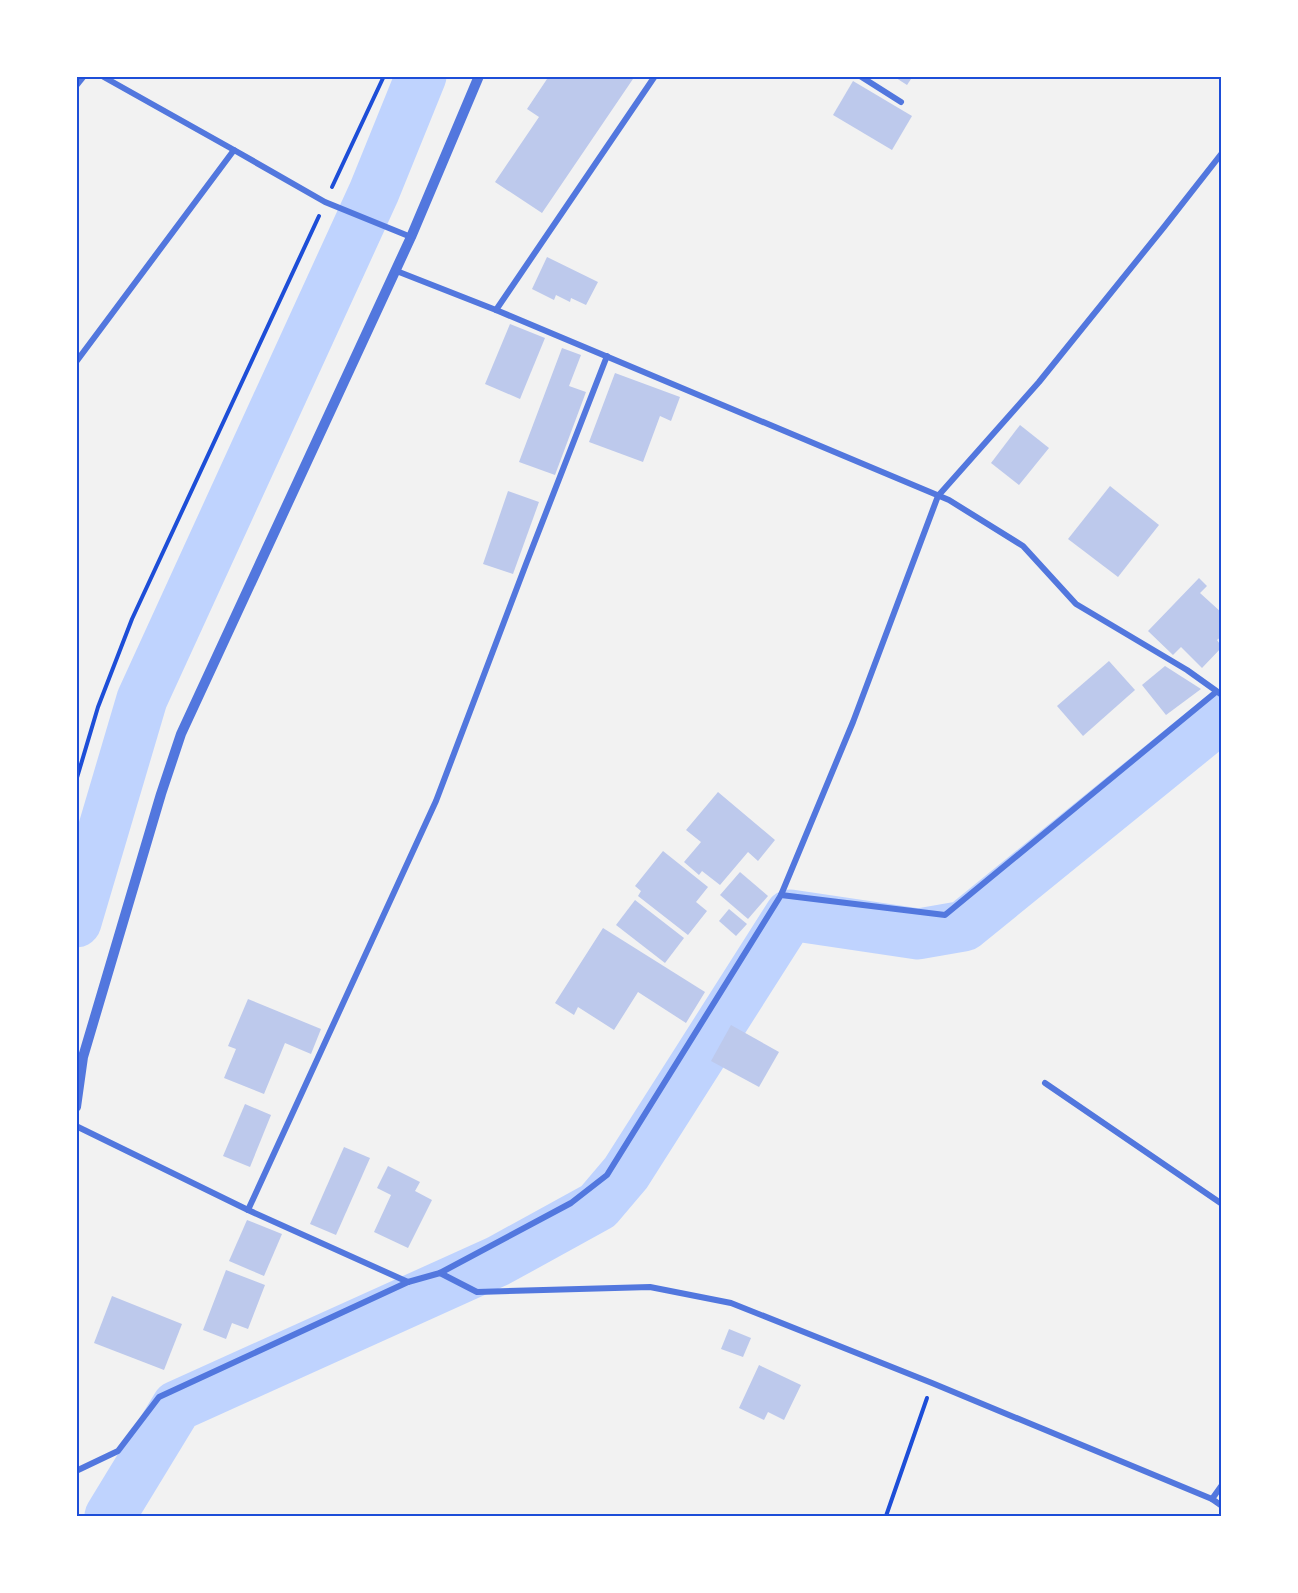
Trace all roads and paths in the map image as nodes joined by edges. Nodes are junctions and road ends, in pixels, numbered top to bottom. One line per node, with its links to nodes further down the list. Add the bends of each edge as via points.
1 (84, 76): 7 (street)
2 (102, 76): 9 (street)
3 (384, 76): 11 (path)
4 (478, 76): 12 (street)
5 (655, 76): 14 (street)
6 (860, 76): 8 (street)
7 (76, 86)
8 (901, 102)
9 (234, 150): 11 (street); 16 (street)
10 (1221, 153): 17 (street, via 1039,382)
11 (325, 202): 12 (street); 19 (path, via 132,619 98,707)
12 (411, 237): 13 (street)
13 (394, 270): 14 (street); 22 (street, via 181,734 83,1057)
14 (496, 310): 15 (street)
15 (607, 357): 17 (street); 25 (street, via 436,801)
16 (76, 362)
17 (938, 496): 18 (street, via 1023,546 1076,604 1187,670); 20 (street, via 853,722)
18 (1219, 694): 20 (street, via 945,915)
19 (76, 782)
20 (781, 895): 26 (street, via 607,1174 571,1203)
21 (1045, 1083): 24 (street)
22 (76, 1107)
23 (76, 1126): 25 (street)
24 (1221, 1204)
25 (248, 1210): 27 (street)
26 (440, 1273): 27 (street); 28 (street, via 477,1292 650,1287 731,1303)
27 (408, 1282): 29 (street, via 159,1397 118,1451)
28 (932, 1383): 31 (street); 33 (path)
29 (76, 1471)
30 (1221, 1485): 31 (street)
31 (1212, 1499): 32 (street)
32 (1221, 1506)
33 (886, 1516)

